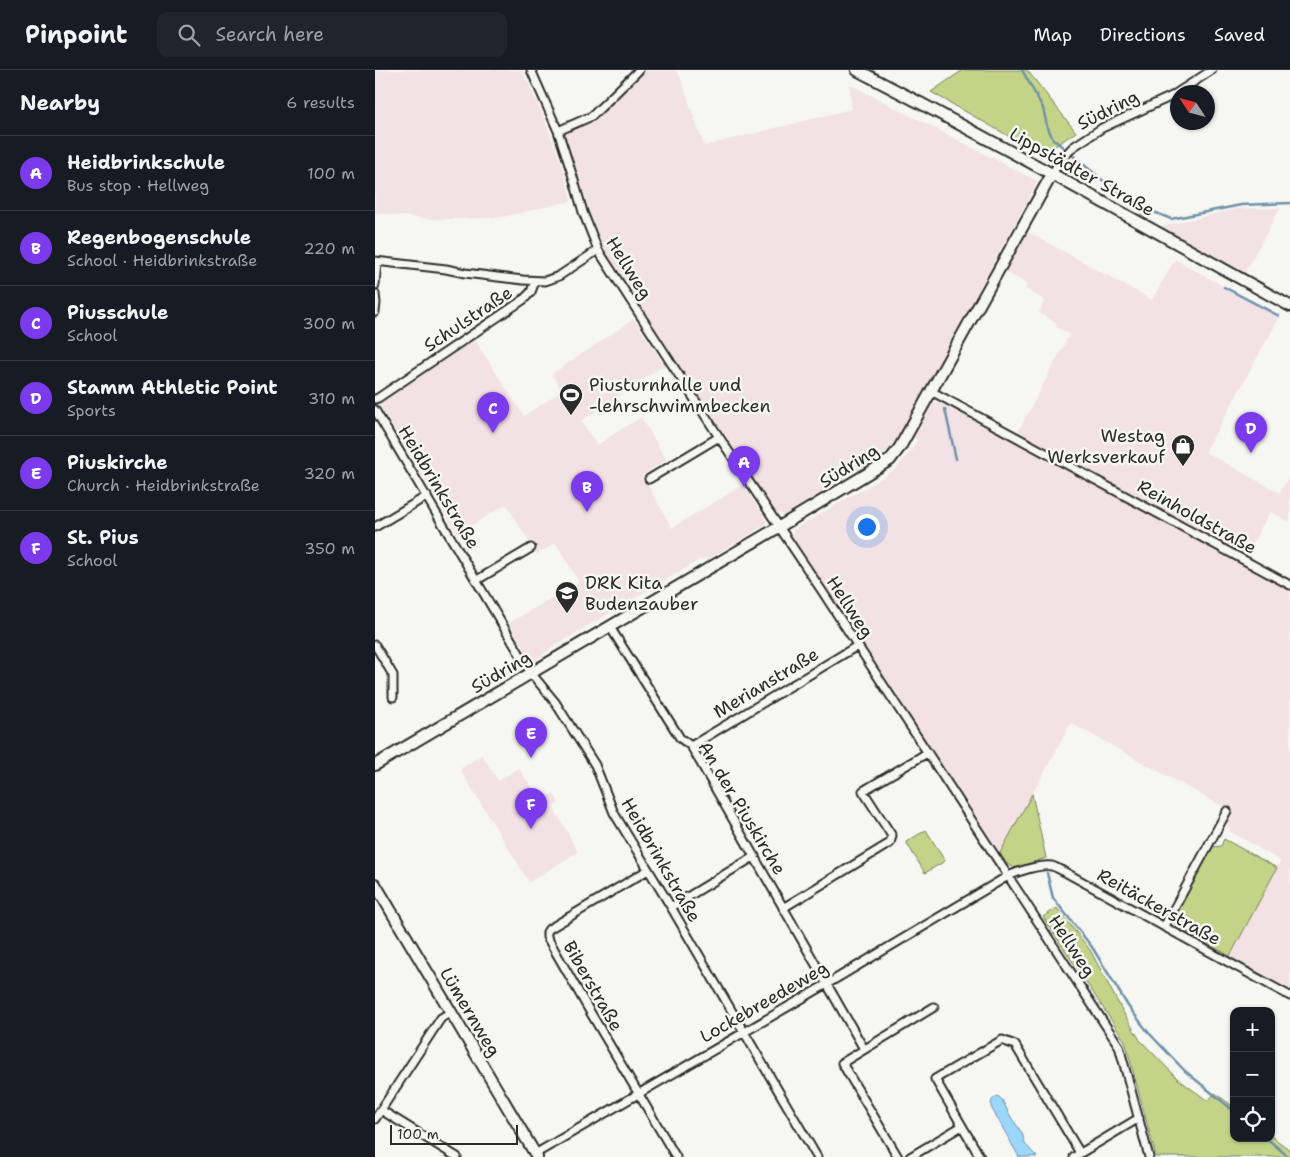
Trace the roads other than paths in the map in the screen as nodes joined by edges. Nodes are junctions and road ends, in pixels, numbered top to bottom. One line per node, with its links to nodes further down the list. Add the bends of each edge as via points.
1 (531, 70): 5 (street, Hellweg)
2 (639, 70): 5 (street, via 592,116)
3 (857, 70): 6 (main road, Lippstädter Straße)
4 (1212, 70): 6 (street, Südring, via 1172,96 1102,128 1073,147)
5 (558, 131): 7 (street, Hellweg)
6 (1052, 174): 12 (main road, Lippstädter Straße); 14 (main road, Südring)
7 (598, 250): 9 (street, Schulstraße, via 559,276); 17 (street, Hellweg)
8 (376, 262): 9 (street); 10 (street)
9 (535, 281): 15 (street, Schulstraße, via 523,300)
10 (375, 285)
11 (375, 294): 13 (street)
12 (1290, 306)
13 (375, 312)
14 (931, 391): 21 (main road, Südring, via 890,460); 24 (street, Reinholdstraße)
15 (375, 399)
16 (375, 410): 19 (street, Heidbrinkstraße)
17 (719, 437): 18 (street); 21 (street, Hellweg)
18 (649, 479)
19 (427, 496): 20 (street); 23 (street, Heidbrinkstraße)
20 (375, 527)
21 (779, 527): 25 (main road, Südring); 27 (street, Hellweg)
22 (531, 548): 23 (street)
23 (477, 580): 28 (street, Heidbrinkstraße)
24 (1290, 585)
25 (610, 627): 28 (main road, Südring); 30 (street, An der Piuskirche, via 680,738)
26 (375, 645): 29 (street, via 393,675)
27 (857, 646): 30 (street, Merianstraße); 31 (street, Hellweg)
28 (531, 674): 32 (main road, Südring); 35 (street, Heidbrinkstraße, via 555,702 595,765 614,813)
29 (393, 697)
30 (691, 746): 34 (street, An der Piuskirche)
31 (927, 753): 36 (street, Hellweg); 39 (street, via 863,791 892,836 890,843)
32 (375, 765)
33 (1227, 811): 40 (street)
34 (755, 856): 38 (street); 39 (street, An der Piuskirche)
35 (648, 870): 38 (street, Heidbrinkstraße); 47 (street, Biberstraße, via 547,932 565,969)
36 (1008, 876): 40 (street, Reitäckerstraße, via 1053,866); 41 (street, Lockebreedeweg); 49 (street, Hellweg, via 1119,1046)
37 (376, 886): 44 (main road, Lümernweg)
38 (671, 907): 45 (street, Heidbrinkstraße)
39 (783, 908): 41 (street, An der Piuskirche)
40 (1164, 927): 42 (street, Reitäckerstraße)
41 (827, 984): 45 (street, Lockebreedeweg); 46 (street, An der Piuskirche)
42 (1290, 996)
43 (934, 1007): 46 (street)
44 (451, 1012): 48 (street, via 441,1018); 52 (main road, Lümernweg)
45 (743, 1032): 47 (street, Lockebreedeweg); 56 (street, Heidbrinkstraße)
46 (865, 1049): 57 (street, via 842,1063)
47 (638, 1093): 52 (street, Lockebreedeweg); 55 (street, Biberstraße)
48 (379, 1110): 50 (street); 54 (street)
49 (1139, 1118): 53 (street); 60 (street, Hellweg)
50 (375, 1119)
51 (962, 1126): 53 (street, via 935,1080 1002,1040 1015,1044); 58 (street); 59 (street)
52 (536, 1155)
53 (1077, 1155)
54 (457, 1157)
55 (676, 1157)
56 (817, 1157)
57 (898, 1157)
58 (910, 1157)
59 (980, 1157)
60 (1149, 1157)

